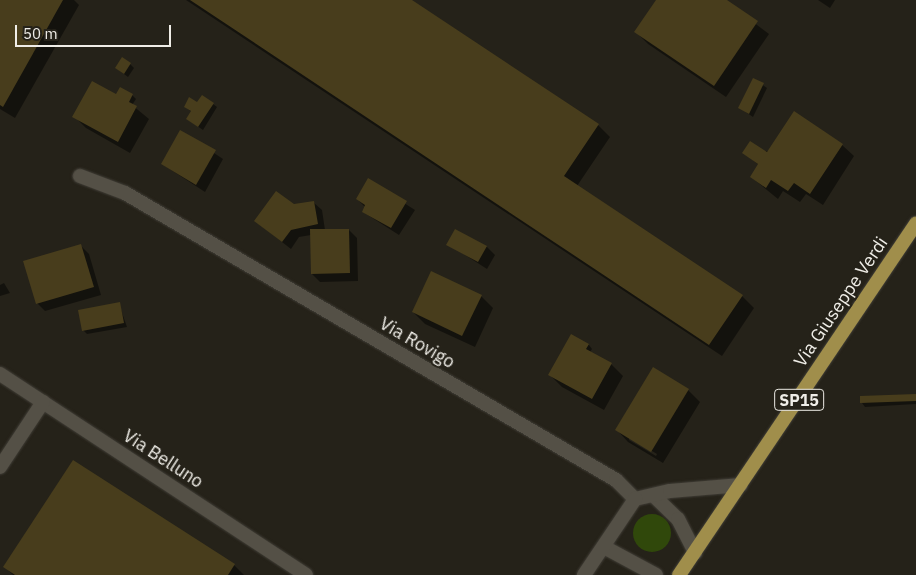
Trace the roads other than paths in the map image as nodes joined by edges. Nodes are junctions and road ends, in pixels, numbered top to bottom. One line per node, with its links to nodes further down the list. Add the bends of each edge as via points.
1 (80, 176): 8 (street, Via Rovigo, via 125,193 616,480)
2 (916, 224): 6 (main road, Via Giuseppe Verdi / SP15)
3 (0, 374): 4 (street, Via Belluno)
4 (43, 402): 5 (street); 11 (street, Via Belluno)
5 (0, 467)
6 (741, 485): 7 (street, via 670,491); 10 (main road, Via Giuseppe Verdi / SP15)
7 (654, 497): 8 (street); 10 (street, via 678,519)
8 (634, 499): 9 (street)
9 (604, 547): 12 (street); 13 (street)
10 (694, 553): 14 (main road, Via Giuseppe Verdi / SP15)
11 (306, 575)
12 (584, 575)
13 (656, 575)
14 (679, 575)

